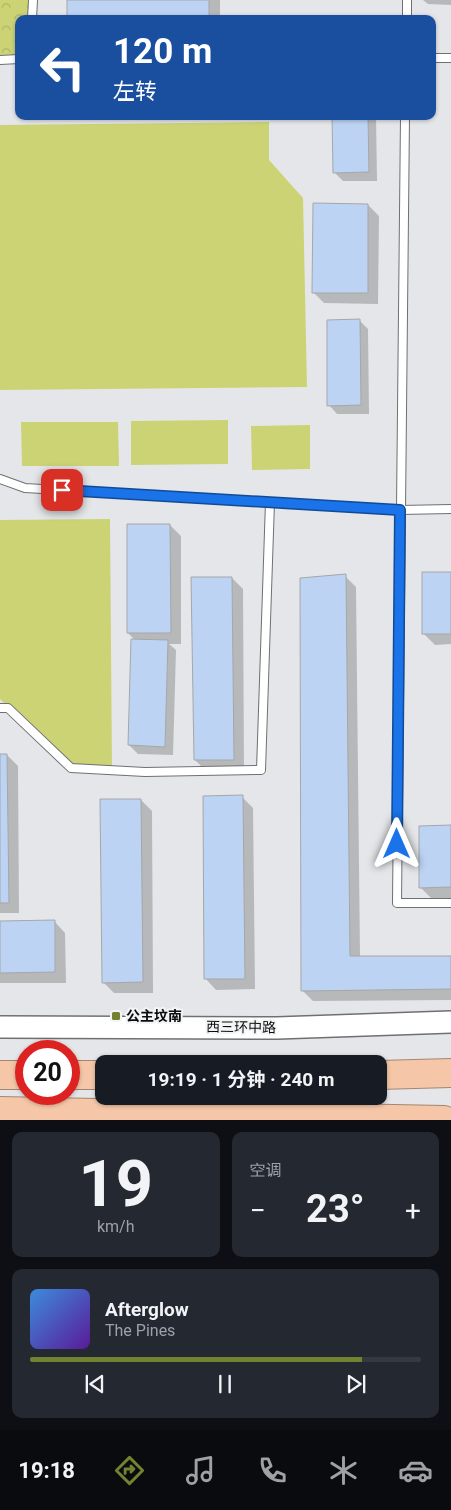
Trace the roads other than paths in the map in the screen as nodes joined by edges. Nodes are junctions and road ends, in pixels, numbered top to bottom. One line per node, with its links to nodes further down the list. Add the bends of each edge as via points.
1 (33, 0): 3 (lane)
2 (407, 0): 4 (lane)
3 (32, 15)
4 (407, 15)
5 (436, 58): 6 (lane)
6 (451, 58)
7 (0, 60): 8 (lane)
8 (15, 60)
9 (406, 120): 13 (lane)
10 (0, 479): 11 (lane, via 25,488)
11 (270, 502): 13 (lane); 14 (lane, via 261,770 144,772 71,768 8,708)
12 (451, 509): 13 (lane)
13 (400, 510): 15 (lane, via 397,903)
14 (0, 708)
15 (451, 903)
16 (451, 1022): 17 (street, 西三环中路, via 277,1028)
17 (0, 1027)
18 (451, 1073): 23 (highway)
19 (0, 1075): 20 (highway)
20 (15, 1075)
21 (80, 1075): 22 (highway)
22 (95, 1075)
23 (387, 1075)
24 (0, 1111): 25 (highway)
25 (444, 1120)

